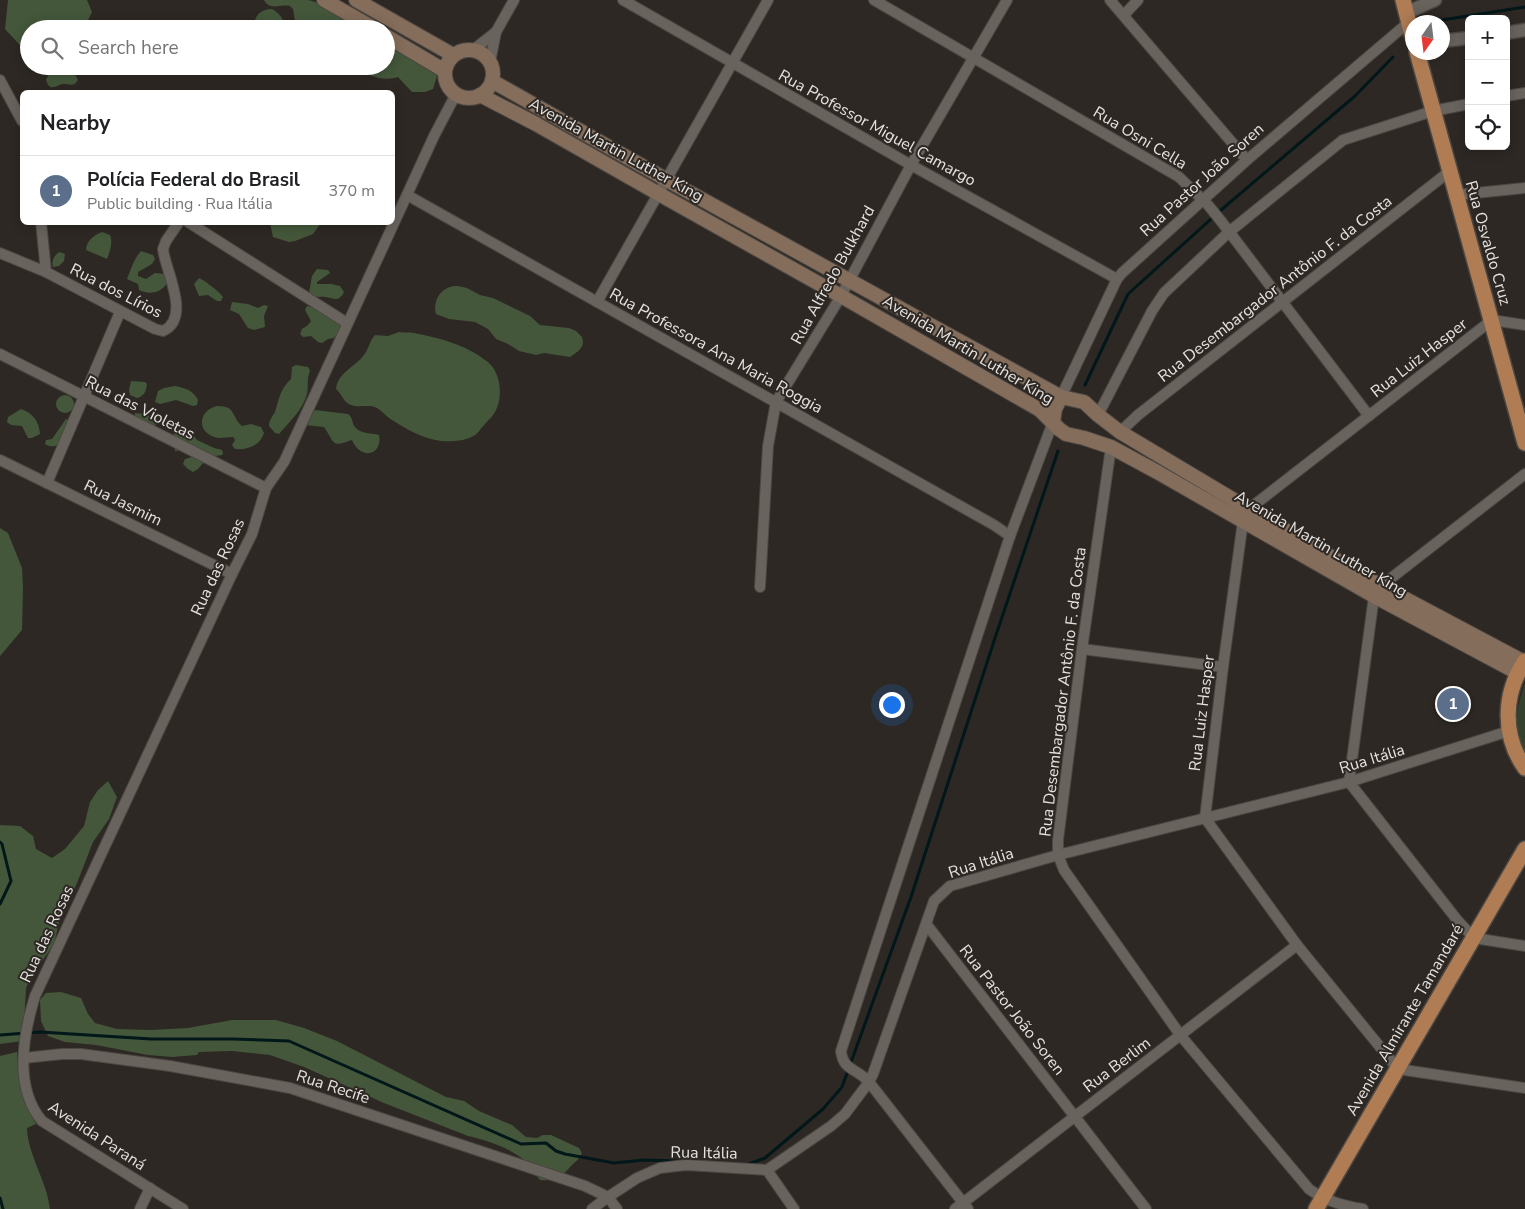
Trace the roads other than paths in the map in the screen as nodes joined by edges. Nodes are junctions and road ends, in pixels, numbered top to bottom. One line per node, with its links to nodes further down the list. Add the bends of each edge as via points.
1 (324, 0): 13 (main road)
2 (356, 0): 14 (main road)
3 (514, 0): 18 (street)
4 (623, 0): 28 (street, Rua Professor Miguel Camargo)
5 (768, 0): 28 (street)
6 (874, 0): 25 (street, Rua Osni Cella)
7 (1007, 0): 25 (street, Rua Alfredo Bulkhard)
8 (1110, 0): 11 (street)
9 (1138, 0): 11 (street)
10 (1435, 0): 12 (street)
11 (1124, 15): 39 (street)
12 (1412, 15)
13 (359, 20)
14 (391, 20)
15 (1405, 21): 39 (street, Rua Pastor João Soren)
16 (395, 23): 24 (main road)
17 (1525, 30): 19 (street)
18 (496, 32): 23 (street); 27 (street)
19 (1510, 32)
20 (1465, 38): 21 (street)
21 (1450, 40)
22 (395, 41): 29 (main road)
23 (473, 50): 24 (main road); 27 (main road)
24 (453, 56): 29 (main road)
25 (974, 58): 40 (street, Rua Alfredo Bulkhard); 47 (street, Rua Osni Cella, via 1179,177)
26 (1419, 60): 37 (highway, Rua Osvaldo Cruz)
27 (490, 62): 31 (main road)
28 (732, 63): 40 (street, Rua Professor Miguel Camargo); 42 (street)
29 (445, 71): 33 (main road, via 446,80)
30 (0, 80): 38 (street)
31 (492, 81): 34 (main road); 42 (main road, Avenida Martin Luther King)
32 (1525, 93): 35 (street)
33 (456, 94): 34 (main road, via 472,98); 45 (street, Rua das Rosas)
34 (480, 95): 44 (main road, Avenida Martin Luther King)
35 (1510, 95)
36 (1465, 105): 37 (street)
37 (1434, 111): 41 (highway, Rua Osvaldo Cruz); 53 (street, via 1343,140)
38 (20, 117)
39 (1247, 160): 47 (street, Rua Pastor João Soren)
40 (911, 165): 56 (street, Rua Professor Miguel Camargo); 57 (street, Rua Alfredo Bulkhard)
41 (1450, 171): 46 (highway, Rua Osvaldo Cruz); 60 (street, Rua Desembargador Antônio F. da Costa)
42 (667, 180): 44 (street); 57 (main road, Avenida Martin Luther King)
43 (1525, 188): 46 (street)
44 (659, 194): 58 (main road, Avenida Martin Luther King); 59 (street)
45 (407, 195): 48 (street, Rua das Rosas); 59 (street, Rua Professora Ana Maria Roggia)
46 (1456, 195): 62 (highway, Rua Osvaldo Cruz)
47 (1205, 202): 53 (street, Rua Osni Cella); 56 (street, Rua Pastor João Soren)
48 (395, 221)
49 (41, 225): 55 (street)
50 (177, 225): 61 (street, Rua dos Lírios, via 163,249 177,300 172,323 163,331)
51 (193, 225): 63 (street)
52 (393, 225): 63 (street, Rua das Rosas)
53 (1229, 232): 60 (street, Rua Osni Cella); 71 (street, via 1164,293)
54 (0, 253): 55 (street, Rua dos Lírios)
55 (46, 272): 61 (street, Rua dos Lírios)
56 (1117, 279): 69 (street, Rua Pastor João Soren)
57 (850, 280): 58 (street, Rua Alfredo Bulkhard); 65 (main road, Avenida Martin Luther King)
58 (841, 296): 67 (main road, Avenida Martin Luther King); 70 (street, Rua Alfredo Bulkhard)
59 (597, 302): 70 (street, Rua Professora Ana Maria Roggia)
60 (1283, 302): 72 (street, Rua Osni Cella); 74 (street, Rua Desembargador Antônio F. da Costa)
61 (120, 312): 68 (street)
62 (1492, 320): 64 (street, Rua Luiz Hasper); 72 (street, Rua Luiz Hasper); 76 (highway, Rua Osvaldo Cruz)
63 (347, 323): 83 (street, Rua das Rosas, via 284,462)
64 (1525, 324)
65 (962, 342): 67 (main road); 69 (main road, Avenida Martin Luther King)
66 (0, 354): 68 (street, Rua das Violetas)
67 (952, 360): 73 (main road, Avenida Martin Luther King, via 1040,410)
68 (84, 396): 82 (street); 83 (street, Rua das Violetas)
69 (1061, 397): 71 (main road, Avenida Martin Luther King, via 1084,402); 73 (main road, via 1054,409)
70 (776, 402): 85 (street, Rua Professora Ana Maria Roggia); 87 (street, Rua Alfredo Bulkhard, via 768,446)
71 (1098, 415): 74 (main road, Avenida Martin Luther King); 75 (main road)
72 (1369, 416): 84 (street, Rua Luiz Hasper)
73 (1053, 422): 75 (main road, Avenida Martin Luther King, via 1066,434); 85 (street)
74 (1120, 432): 78 (main road, Avenida Martin Luther King)
75 (1084, 438): 77 (main road, Avenida Martin Luther King)
76 (1525, 443)
77 (1111, 447): 80 (main road, Avenida Martin Luther King); 89 (street, Rua Desembargador Antônio F. da Costa)
78 (1166, 459): 80 (main road); 84 (main road, Avenida Martin Luther King)
79 (0, 460): 82 (street, Rua Jasmim)
80 (1159, 473): 84 (main road, Avenida Martin Luther King)
81 (1525, 474): 88 (street)
82 (47, 483): 86 (street, Rua Jasmim)
83 (266, 488): 86 (street, Rua das Rosas, via 252,534)
84 (1246, 515): 88 (main road, Avenida Martin Luther King); 91 (street, Rua Luiz Hasper)
85 (1010, 536): 106 (street, via 842,1051 842,1061)
86 (232, 574): 102 (street, Rua das Rosas, via 35,996)
87 (760, 587)
88 (1378, 591): 90 (main road, Avenida Martin Luther King); 94 (street)
89 (1082, 649): 91 (street); 97 (street, Rua Desembargador Antônio F. da Costa)
90 (1522, 666): 92 (highway, via 1510,692)
91 (1223, 668): 95 (street, Rua Luiz Hasper)
92 (1509, 732): 93 (highway, via 1517,758); 94 (street, Rua Itália)
93 (1525, 768)
94 (1349, 782): 95 (street, Rua Itália); 99 (street)
95 (1205, 818): 97 (street, Rua Itália); 100 (street)
96 (1525, 849): 99 (highway, Avenida Almirante Tamandaré)
97 (1058, 855): 98 (street, Rua Itália, via 950,886 934,901); 103 (street, Rua Desembargador Antônio F. da Costa, via 1064,870)
98 (927, 925): 106 (street, Rua Itália); 108 (street, Rua Pastor João Soren)
99 (1474, 938): 101 (street); 105 (highway, Avenida Almirante Tamandaré)
100 (1297, 945): 103 (street, Rua Berlim); 105 (street)
101 (1525, 946)
102 (27, 1033): 104 (street, Avenida Paraná)
103 (1181, 1036): 108 (street, Rua Berlim); 112 (street, Rua Desembargador Antônio F. da Costa)
104 (24, 1058): 110 (street, Avenida Paraná, via 26,1095 42,1121); 111 (street, Rua Recife, via 81,1054 290,1088)
105 (1398, 1069): 107 (street); 112 (highway, Avenida Almirante Tamandaré)
106 (869, 1082): 109 (street, Rua Itália, via 845,1114 831,1126); 113 (street)
107 (1525, 1088)
108 (1075, 1116): 113 (street, Rua Berlim); 119 (street, Rua Pastor João Soren)
109 (766, 1170): 111 (street, Rua Itália, via 686,1165 660,1168); 118 (street)
110 (150, 1188): 114 (street); 115 (street, Avenida Paraná)
111 (608, 1196): 116 (street, Rua Itália); 117 (street)
112 (1319, 1204): 120 (street, Rua Desembargador Antônio F. da Costa)
113 (962, 1207)
114 (140, 1209)
115 (184, 1209)
116 (592, 1209)
117 (617, 1209)
118 (794, 1209)
119 (1146, 1209)
120 (1363, 1209)

